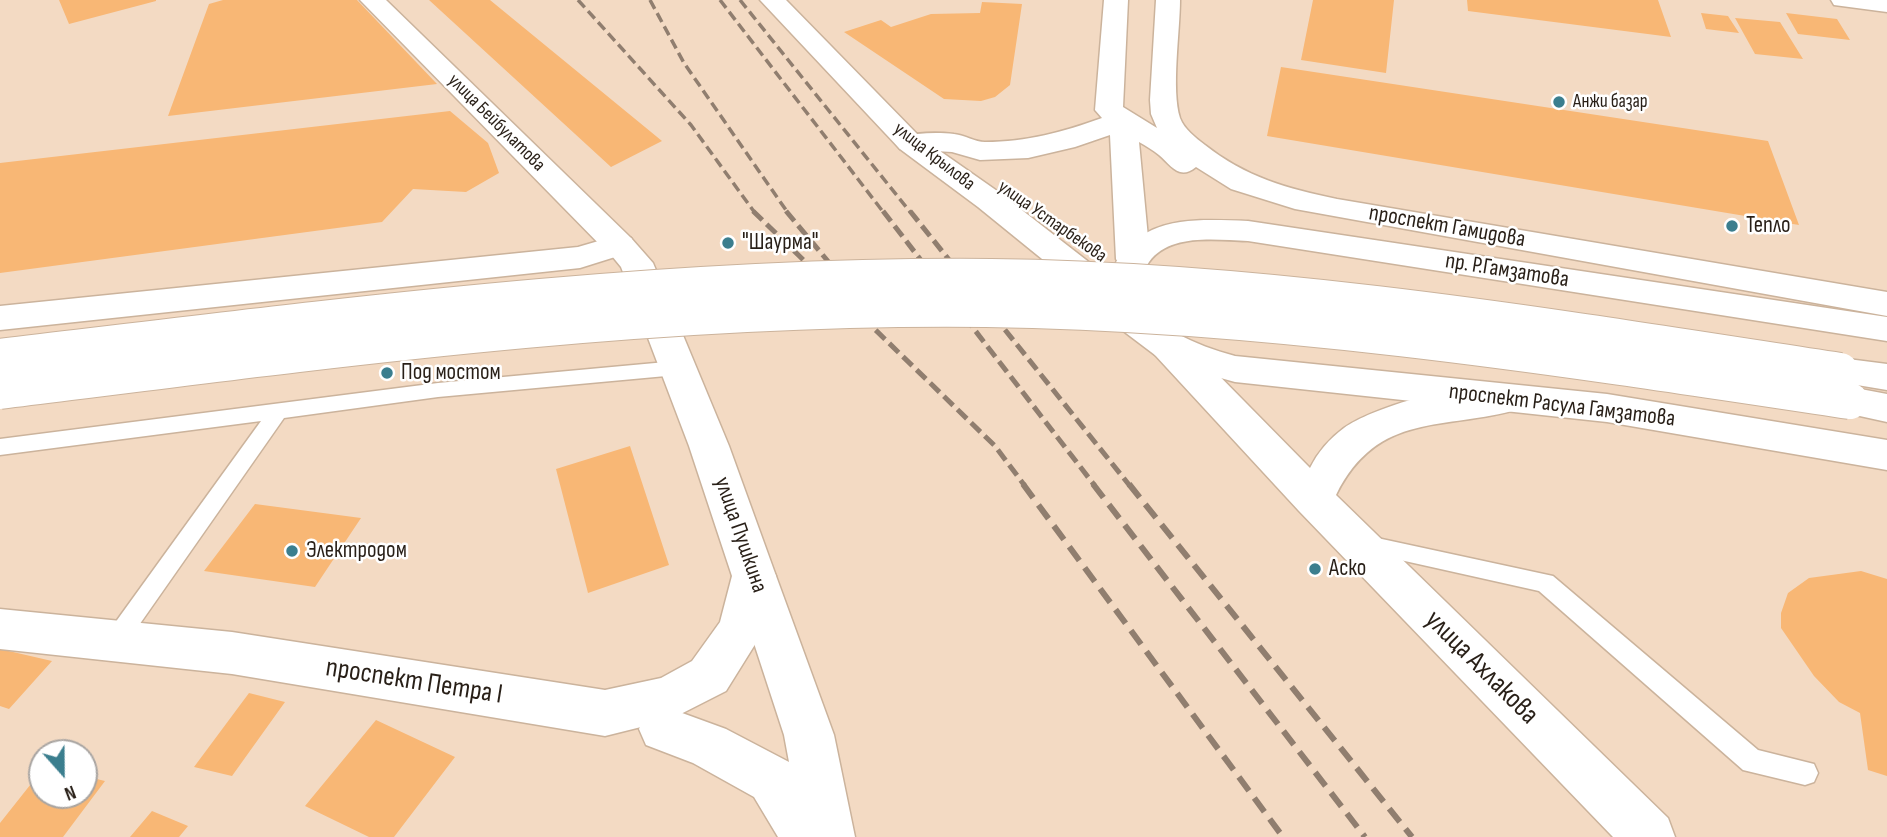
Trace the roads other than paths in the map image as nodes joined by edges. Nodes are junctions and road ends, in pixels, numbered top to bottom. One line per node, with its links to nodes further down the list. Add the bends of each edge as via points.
1 (372, 0): 10 (main road, улица Бейбулатова)
2 (772, 0): 9 (main road, улица Крылова)
3 (792, 0): 9 (main road)
4 (1116, 0): 8 (main road)
5 (1168, 0): 12 (main road, проспект Гамидова, via 1165,116 1181,141 1211,168 1234,180 1268,194 1337,209)
6 (1843, 0): 7 (main road)
7 (1887, 5)
8 (1116, 114): 9 (main road, via 1065,141 1028,149 980,151); 11 (main road); 12 (main road, via 1170,149 1176,159 1216,188 1279,212)
9 (924, 143): 11 (main road, улица Крылова, via 989,200)
10 (619, 245): 13 (main road, via 580,257); 16 (main road, улица Пушкина, via 636,263)
11 (1124, 277): 12 (main road, пр. Р.Гамзатова, via 1144,247 1169,236 1205,230 1248,231); 14 (main road, via 1130,319)
12 (1883, 312)
13 (0, 318)
14 (1168, 346): 19 (main road, проспект Расула Гамзатова, via 1235,369); 23 (main road, улица Ахлакова)
15 (0, 357): 17 (main road, bridge, via 508,299 775,281 992,277 1216,288 1512,320)
16 (677, 368): 20 (lane, via 438,390); 25 (main road, улица Пушкина)
17 (1868, 386): 18 (main road, bridge, via 1200,318 964,309 774,313 501,331)
18 (0, 391)
19 (1514, 398): 22 (main road, проспект Расула Гамзатова, via 1607,408); 23 (main road, via 1403,417 1365,433 1340,454)
20 (278, 412): 21 (lane); 27 (lane)
21 (0, 447)
22 (1887, 455)
23 (1314, 499): 24 (main road, улица Ахлакова)
24 (1356, 543): 29 (lane, via 1545,583 1752,761); 32 (main road, улица Ахлакова)
25 (754, 576): 28 (main road, проспект Петра I, via 741,630 709,676 668,698); 31 (main road, улица Пушкина, via 809,736)
26 (0, 629): 27 (main road, проспект Петра I)
27 (115, 642): 28 (main road, проспект Петра I, via 232,653)
28 (605, 713): 30 (main road, via 709,746 772,780)
29 (1805, 773)
30 (808, 837)
31 (829, 837)
32 (1649, 837)

